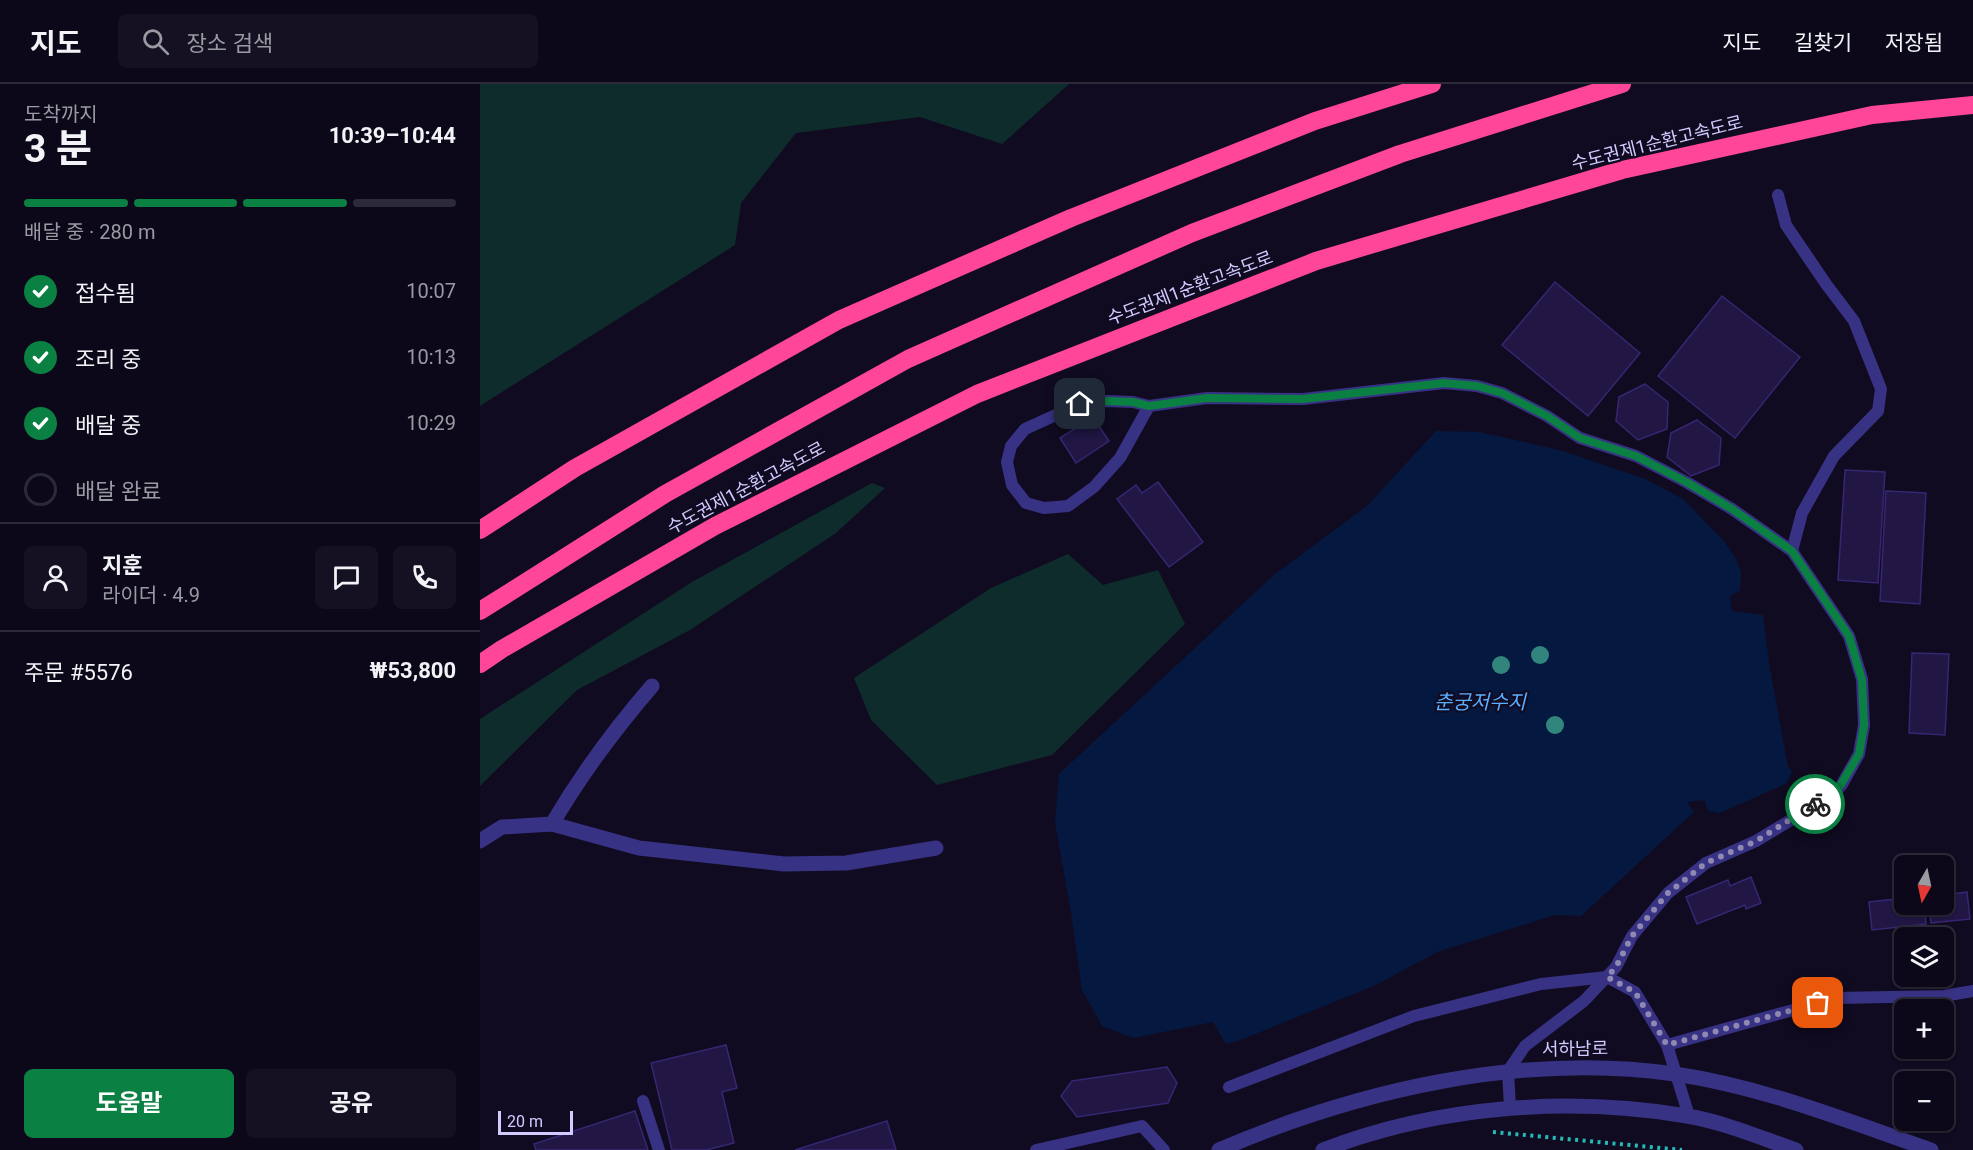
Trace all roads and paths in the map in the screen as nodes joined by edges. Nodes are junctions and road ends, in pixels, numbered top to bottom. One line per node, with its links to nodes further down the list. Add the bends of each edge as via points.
1 (1432, 84): 6 (highway, via 1315,121 1071,218 839,320 575,468)
2 (1622, 84): 8 (highway, 수도권제1순환고속도로, via 1400,154 1192,233 908,359 665,494)
3 (1973, 105): 9 (highway, 수도권제1순환고속도로, via 1872,115 1622,170 1316,261 977,394 715,525)
4 (1778, 195): 7 (lane, via 1786,225 1854,321 1881,389 1878,411 1834,456 1802,513)
5 (1149, 406): 5 (lane, via 1107,401 1080,404 1025,429 1011,446 1007,462 1012,485 1026,503 1044,508 1068,506 1094,487 1120,458); 7 (lane, via 1207,398 1303,399 1444,383 1477,386 1547,416 1580,438 1636,456 1688,483)
6 (480, 530)
7 (1792, 551): 14 (lane, via 1849,636 1862,680 1864,725 1859,754 1840,786 1756,841 1706,863 1668,893 1632,936)
8 (480, 611)
9 (480, 664)
10 (652, 686): 11 (street, via 577,781)
11 (552, 824): 12 (street, via 502,827); 13 (street, via 639,848 784,864 846,863)
12 (480, 841)
13 (936, 848)
14 (1607, 977): 16 (lane, via 1635,992); 17 (lane, via 1584,1001 1525,1046); 19 (lane, via 1542,984 1414,1017)
15 (1973, 991): 16 (lane, via 1944,996 1836,998)
16 (1667, 1045): 18 (lane)
17 (1508, 1071): 18 (street, 서하남로, via 1621,1068); 21 (lane); 27 (street, 서하남로, via 1329,1108)
18 (1676, 1074): 22 (lane); 31 (street, 서하남로, via 1826,1113)
19 (1229, 1087)
20 (643, 1101): 24 (lane)
21 (1510, 1107): 22 (street, via 1618,1108); 28 (street, via 1403,1125)
22 (1689, 1116): 30 (street)
23 (1492, 1132): 29 (path)
24 (659, 1150)
25 (1036, 1150): 26 (lane, via 1142,1126)
26 (1164, 1150)
27 (1219, 1150)
28 (1323, 1150)
29 (1682, 1150)
30 (1796, 1150)
31 (1931, 1150)

